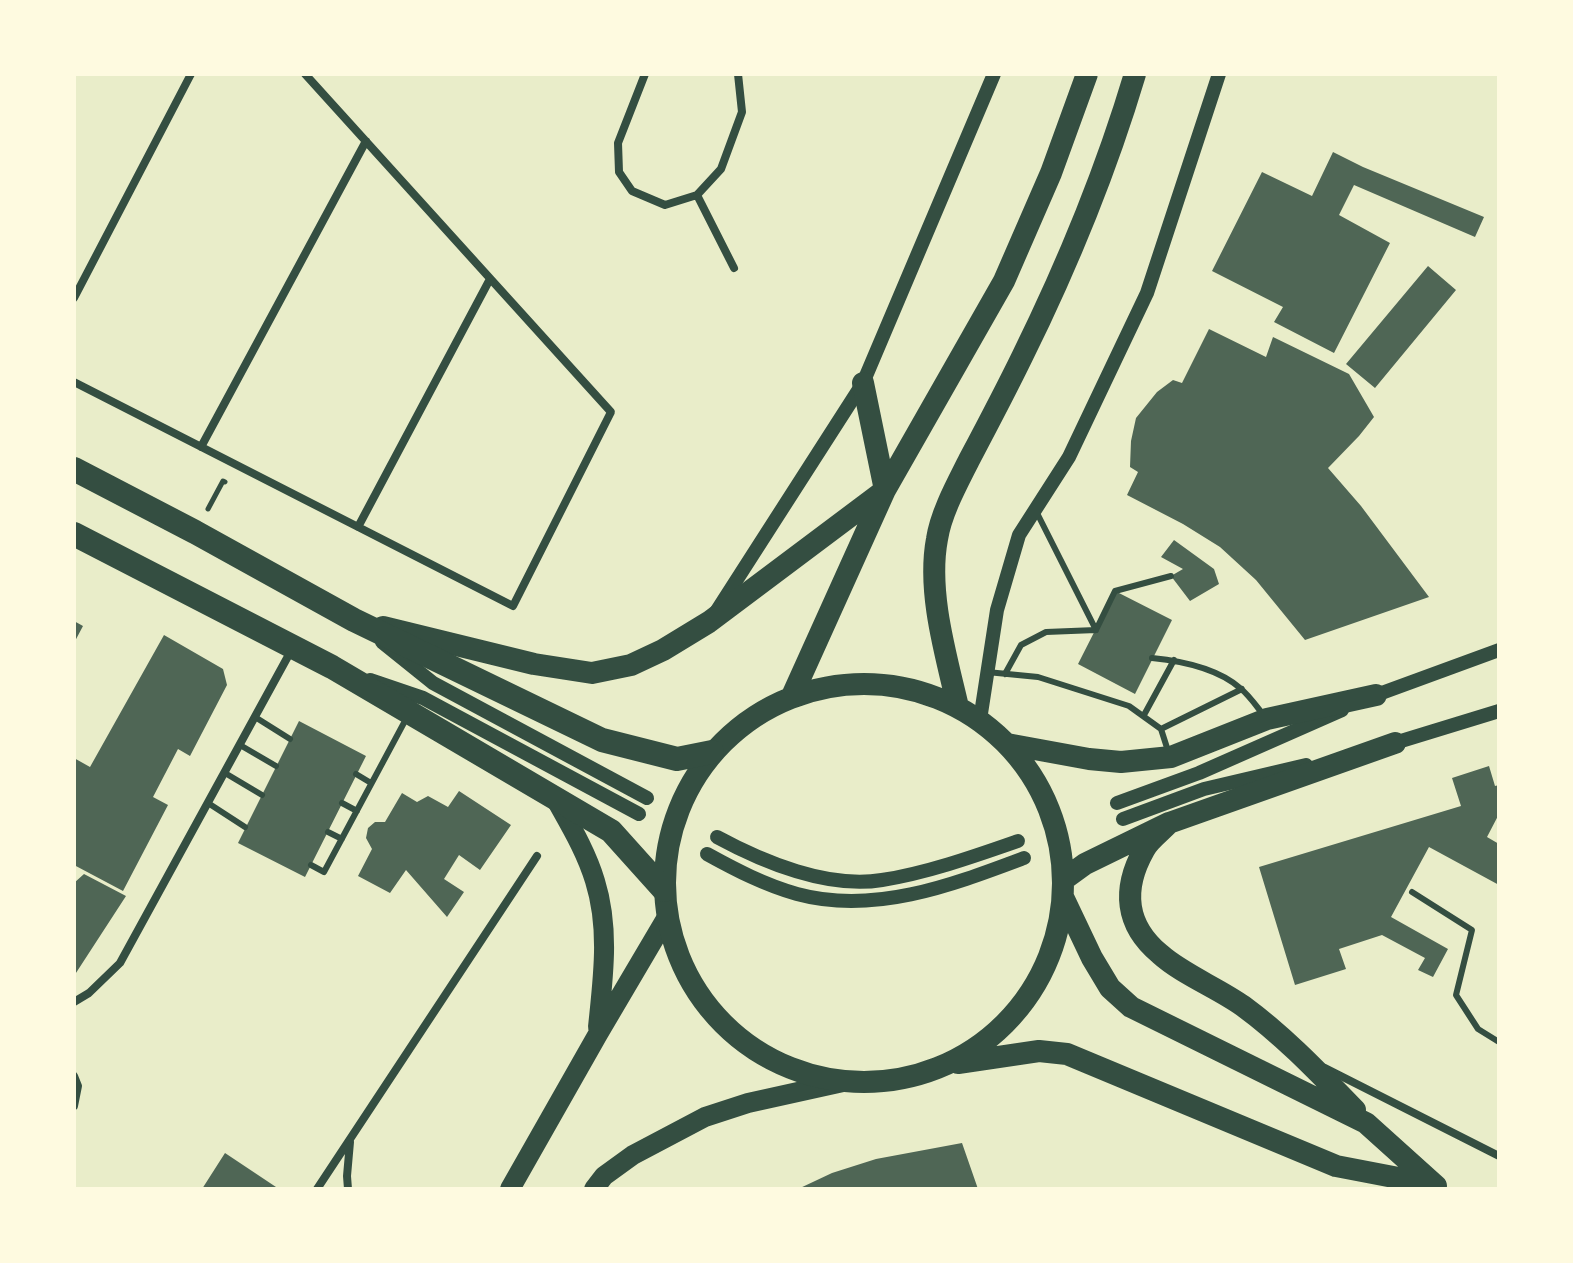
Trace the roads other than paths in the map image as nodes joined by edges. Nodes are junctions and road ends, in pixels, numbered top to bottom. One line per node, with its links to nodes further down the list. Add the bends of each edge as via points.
1 (191, 74): 13 (street)
2 (305, 74): 9 (street)
3 (645, 74): 10 (street, via 618,143 619,172 632,191 665,205)
4 (738, 74): 10 (street, via 742,112 721,169)
5 (994, 74): 15 (street)
6 (1087, 74): 18 (highway, via 1004,281)
7 (1135, 74): 36 (highway, via 1084,222 951,496 937,538 934,589)
8 (1219, 74): 19 (street, via 1147,293 1069,457)
9 (366, 141): 12 (street); 16 (street)
10 (697, 195): 11 (street)
11 (734, 268)
12 (490, 279): 20 (street); 20 (street, via 611,412 513,606)
13 (74, 298)
14 (74, 382): 16 (street)
15 (863, 383): 18 (highway); 24 (street)
16 (201, 447): 20 (street)
17 (74, 469): 23 (highway)
18 (885, 490): 24 (highway); 35 (highway)
19 (1035, 510): 25 (lane); 31 (street, via 1019,535 997,610)
20 (358, 527)
21 (74, 534): 26 (highway)
22 (1171, 576): 25 (lane, via 1115,591)
23 (354, 620): 24 (highway, via 592,673 631,665); 48 (highway, via 602,740 677,759); 56 (street, via 433,683)
24 (709, 622)
25 (1096, 630): 32 (lane, via 1046,632 1021,645)
26 (293, 647): 30 (highway); 40 (street)
27 (1499, 650): 34 (street)
28 (1152, 658): 29 (lane)
29 (1174, 660): 33 (lane, via 1220,674); 39 (lane)
30 (332, 667): 38 (highway); 61 (street, via 423,698)
31 (987, 672): 32 (lane); 42 (street)
32 (1005, 674): 39 (lane, via 1038,677)
33 (1242, 689): 41 (lane); 43 (lane)
34 (1376, 695): 41 (highway); 59 (street)
35 (792, 696): 36 (highway, via 833,685 876,683 919,690); 48 (highway, via 748,719)
36 (958, 707): 42 (highway)
37 (1499, 711): 45 (street)
38 (410, 712): 53 (lane); 55 (highway)
39 (1144, 715): 43 (lane)
40 (255, 717): 44 (lane); 47 (street)
41 (1267, 719): 49 (highway)
42 (980, 720): 46 (highway)
43 (1161, 729): 49 (lane)
44 (290, 739)
45 (1395, 743): 62 (street, via 1204,789); 63 (highway)
46 (1007, 744): 49 (highway, via 1121,762); 73 (highway, via 1038,784 1056,831)
47 (240, 745): 50 (lane); 51 (street)
48 (712, 752): 74 (highway, via 681,805 669,840)
49 (1171, 757)
50 (276, 766)
51 (225, 773): 54 (lane); 57 (street)
52 (356, 774): 53 (lane)
53 (371, 783): 60 (lane)
54 (262, 795)
55 (555, 798): 74 (highway, via 611,831); 78 (main road, via 581,845 603,915)
56 (647, 798)
57 (208, 803): 64 (lane); 77 (street, via 120,963)
58 (342, 803): 60 (lane)
59 (1117, 803)
60 (357, 811): 67 (lane)
61 (639, 814)
62 (1123, 819)
63 (1169, 823): 73 (highway, via 1085,864); 80 (highway, via 1145,848 1132,881 1130,910 1140,934 1161,955 1242,1006)
64 (245, 827)
65 (328, 832): 67 (lane)
66 (717, 837): 68 (street, via 751,856 848,881 880,881)
67 (342, 839): 72 (lane, via 324,872)
68 (1018, 841)
69 (707, 854): 71 (street, via 798,894 848,902 884,900 962,881)
70 (537, 856): 86 (street)
71 (1024, 858)
72 (311, 865)
73 (1063, 888): 81 (highway, via 1053,949 1029,996 993,1035); 85 (highway, via 1092,958 1110,988 1131,1007)
74 (664, 890): 76 (highway)
75 (1412, 892): 79 (lane, via 1472,930 1456,995 1478,1029)
76 (667, 917): 78 (main road); 83 (highway, via 679,959 700,996 728,1029 762,1055 801,1073)
77 (74, 1002)
78 (598, 1034): 91 (main road)
79 (1499, 1042)
80 (1303, 1057): 85 (highway); 87 (street)
81 (949, 1064): 83 (highway, via 879,1083); 88 (highway, via 1039,1051 1067,1054 1336,1166)
82 (74, 1076): 84 (street)
83 (843, 1082): 92 (main road, via 705,1117 633,1155)
84 (74, 1106)
85 (1366, 1123): 88 (highway)
86 (350, 1138): 89 (street); 90 (street)
87 (1499, 1156)
88 (1439, 1187)
89 (317, 1189)
90 (348, 1189)
91 (510, 1189)
92 (594, 1189)

